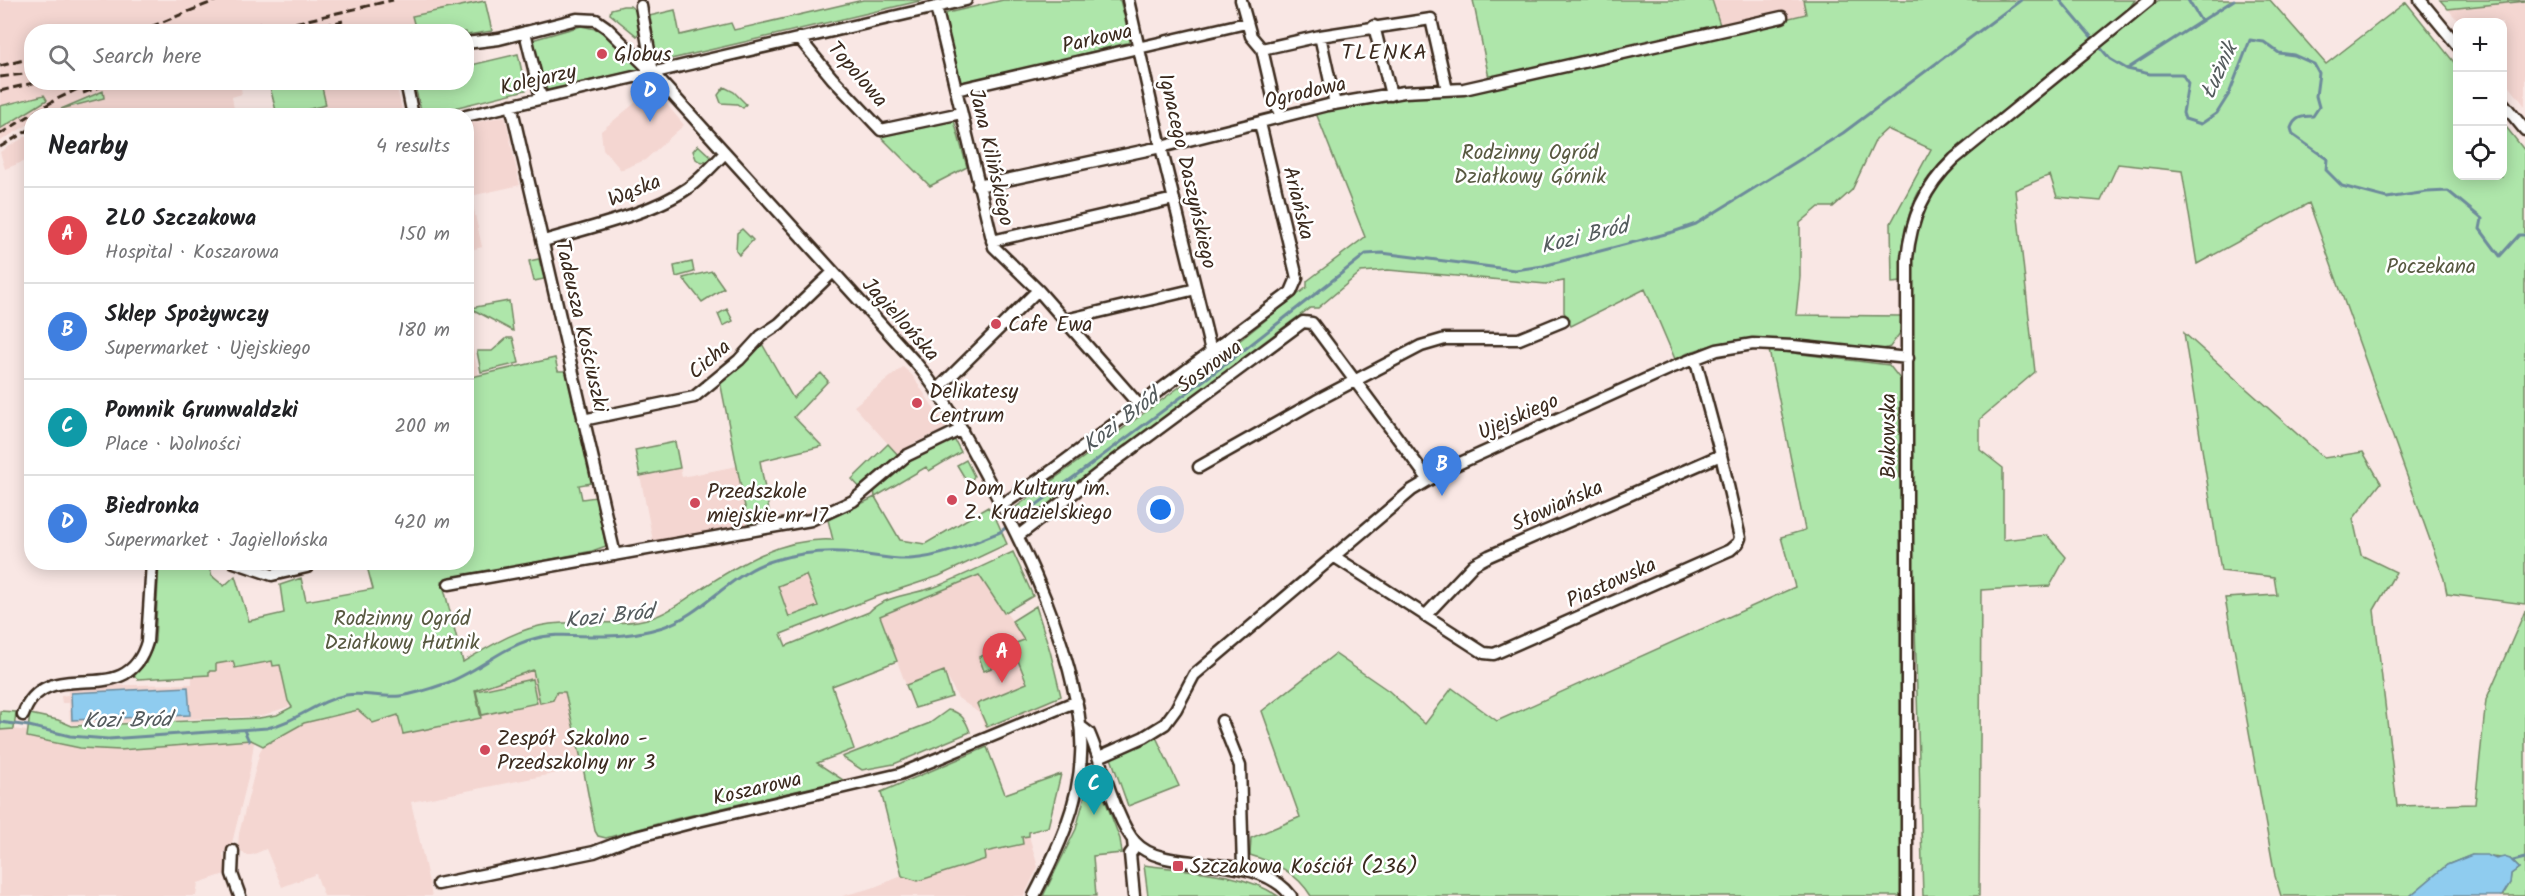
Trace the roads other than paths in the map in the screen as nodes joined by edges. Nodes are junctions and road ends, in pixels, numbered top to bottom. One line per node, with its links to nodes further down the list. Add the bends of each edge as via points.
1 (966, 0): 7 (street, Kolejarzy)
2 (1128, 0): 16 (street, Ignacego Daszyńskiego)
3 (1241, 0): 9 (street)
4 (2149, 0): 45 (street, Bukowska, via 1959,154 1926,192 1909,244)
5 (2420, 0): 14 (street)
6 (641, 6): 18 (street)
7 (936, 7): 13 (street, Kolejarzy); 20 (street, Jana Kilińskiego)
8 (1782, 17): 21 (street, Ogrodowa)
9 (1246, 23): 16 (street, Parkowa); 17 (street)
10 (1374, 26): 12 (street); 21 (street, via 1431,19); 22 (street)
11 (525, 32): 15 (street); 18 (street, Jagiellońska, via 577,19 596,20); 23 (street)
12 (1320, 36): 17 (street); 24 (street)
13 (799, 38): 18 (street, Kolejarzy); 28 (street, Topolowa, via 881,130)
14 (2453, 41)
15 (474, 42)
16 (1139, 48): 20 (street, Parkowa); 32 (street, Ignacego Daszyńskiego)
17 (1262, 49): 30 (street, Ariańska, via 1273,97)
18 (653, 73): 23 (street, Kolejarzy); 33 (street, Jagiellońska)
19 (408, 90): 26 (street)
20 (956, 90): 28 (street, Jana Kilińskiego)
21 (1448, 90): 22 (street, Ogrodowa)
22 (1390, 94): 24 (street, Ogrodowa)
23 (541, 98): 25 (street, Kolejarzy)
24 (1335, 104): 30 (street, Ogrodowa)
25 (511, 105): 29 (street, Kolejarzy); 36 (street, Tadeusza Kościuszki)
26 (411, 108)
27 (2507, 108): 31 (street)
28 (961, 112): 34 (street, Jana Kilińskiego)
29 (474, 114)
30 (1270, 120): 32 (street, Ogrodowa); 43 (street, Ariańska, via 1298,278 1291,292)
31 (2525, 130)
32 (1161, 147): 34 (street, Ogrodowa); 35 (street, Ignacego Daszyńskiego)
33 (725, 153): 36 (street, Wąska, via 687,189 660,203); 38 (street, Jagiellońska)
34 (978, 186): 37 (street, Jana Kilińskiego)
35 (1174, 199): 37 (street); 39 (street, Ignacego Daszyńskiego)
36 (543, 241): 49 (street, Tadeusza Kościuszki)
37 (992, 241): 40 (street, Jana Kilińskiego)
38 (833, 272): 47 (street, Jagiellońska); 49 (street, Cicha, via 694,398)
39 (1196, 289): 41 (street); 43 (street, Ignacego Daszyńskiego)
40 (1038, 290): 41 (street, Jana Kilińskiego); 47 (street)
41 (1065, 320): 48 (street, Jana Kilińskiego)
42 (1563, 321): 46 (street, via 1519,339 1435,340)
43 (1211, 351): 48 (street)
44 (1695, 358): 45 (street, Ujejskiego, via 1753,344); 51 (street, Piastowska); 53 (street, Ujejskiego)
45 (1908, 358): 77 (street, Bukowska)
46 (1355, 381): 52 (street); 53 (street); 55 (street, Sosnowa, via 1312,323 1303,322)
47 (938, 390): 50 (street, Jagiellońska)
48 (1139, 405): 54 (street)
49 (583, 420): 56 (street, Tadeusza Kościuszki)
50 (962, 429): 54 (street, Jagiellońska); 56 (street, via 906,456 853,501 825,515)
51 (1721, 455): 62 (street, Słowiańska, via 1474,564); 62 (street, Piastowska, via 1740,537 1730,550 1494,654 1484,653)
52 (1199, 468)
53 (1428, 479): 57 (street, Ujejskiego)
54 (1003, 507): 55 (street, Jagiellońska)
55 (1017, 534): 63 (street, Jagiellońska, via 1048,603)
56 (615, 555): 61 (street)
57 (1335, 557): 62 (street, Piastowska); 67 (street, Ujejskiego, via 1194,675 1165,724)
58 (152, 570): 64 (street, via 147,642 134,666 109,681 51,685 35,696)
59 (256, 570): 60 (street, via 272,576)
60 (295, 570)
61 (449, 584)
62 (1425, 616)
63 (1077, 701): 66 (street, Jagiellońska); 72 (street, Koszarowa, via 900,774 694,822 594,852)
64 (24, 714)
65 (1222, 721): 71 (street, via 1240,766)
66 (1080, 726): 67 (street, via 1089,733); 68 (street, Jagiellońska)
67 (1101, 761): 68 (street, Ujejskiego); 69 (street)
68 (1080, 774): 74 (street, Jagiellońska, via 1067,826)
69 (1133, 841): 71 (street, via 1156,855); 75 (street, via 1130,854)
70 (233, 851): 73 (street, via 232,874)
71 (1243, 869): 76 (street, via 1263,874)
72 (438, 884)
73 (240, 896)
74 (1034, 896)
75 (1134, 896)
76 (1291, 896)
77 (1907, 896)

